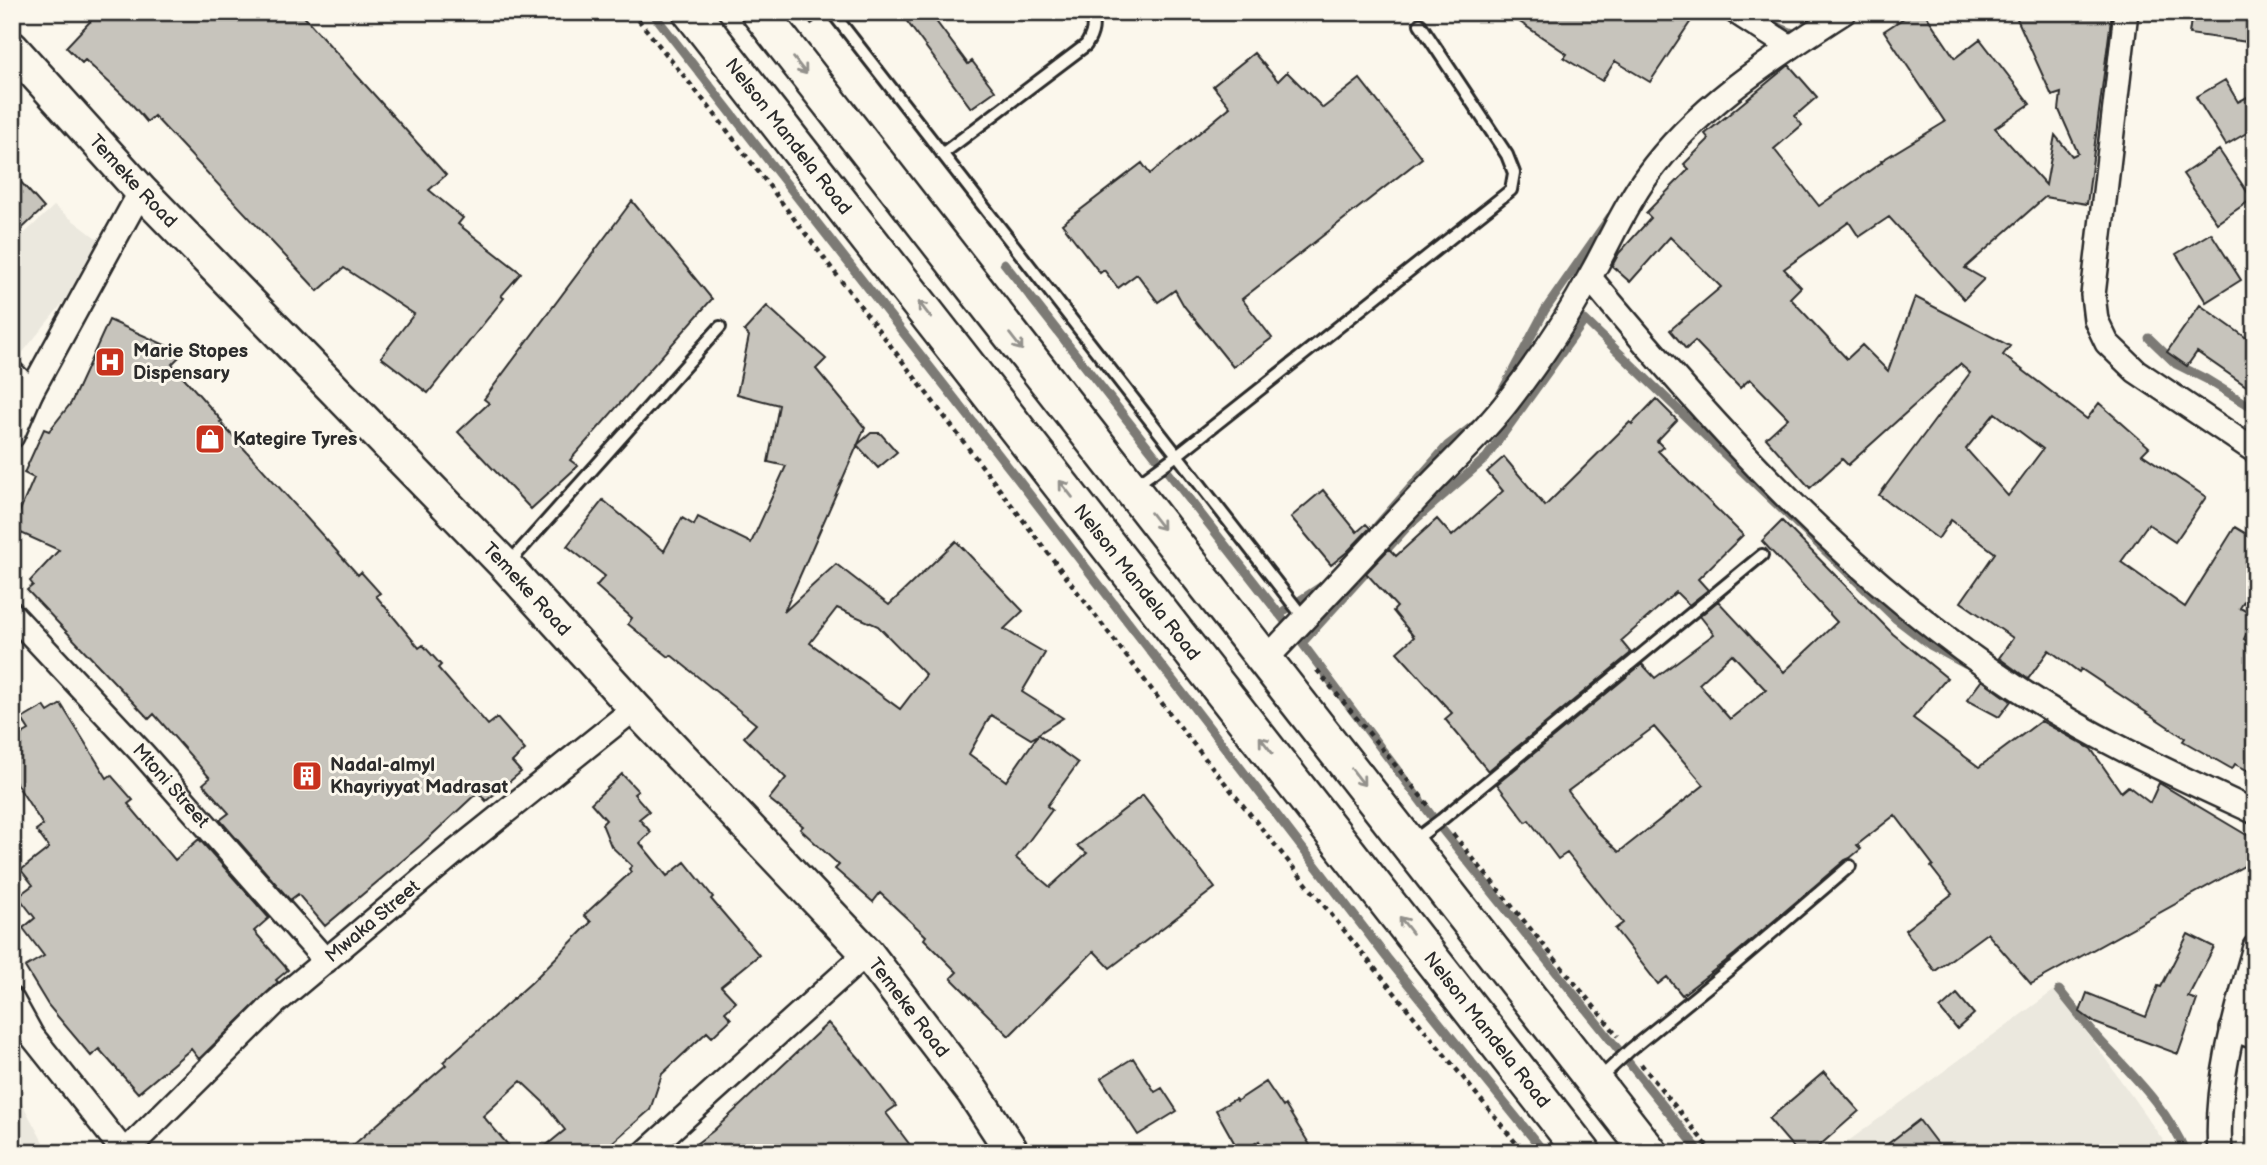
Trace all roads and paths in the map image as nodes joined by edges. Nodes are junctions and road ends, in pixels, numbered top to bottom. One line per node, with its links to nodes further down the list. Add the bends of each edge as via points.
1 (632, 12): 41 (path, via 713,111 1187,736)
2 (691, 12): 42 (main road, Nelson Mandela Road, one-way to 2)
3 (759, 12): 21 (main road, one-way to 21)
4 (832, 12): 12 (lane)
5 (1090, 12): 12 (lane, via 1092,35 1086,44)
6 (1736, 12): 10 (street)
7 (1844, 12): 10 (street)
8 (2126, 12): 19 (street, via 2093,295 2096,320 2107,343 2136,371)
9 (1420, 24): 20 (lane, via 1507,155 1514,173 1511,190)
10 (1790, 47): 14 (street, via 1740,82 1667,150 1622,214)
11 (12, 48): 13 (street, Temeke Road)
12 (942, 153): 20 (lane)
13 (141, 191): 17 (street); 23 (street, Temeke Road)
14 (1590, 278): 25 (street, via 1534,366 1480,436); 28 (street, via 1767,478 1849,559 1942,636 2097,737)
15 (720, 327): 23 (lane)
16 (12, 373): 17 (street)
17 (31, 392): 18 (street)
18 (12, 436)
19 (2255, 451)
20 (1177, 455): 21 (lane); 25 (lane)
21 (1131, 488): 26 (main road, one-way to 26)
22 (1762, 555): 29 (lane)
23 (506, 566): 27 (street, Temeke Road)
24 (12, 614): 33 (street, Mtoni Street)
25 (1304, 618): 26 (street)
26 (1266, 659): 29 (main road, one-way to 29)
27 (635, 708): 32 (street, Temeke Road); 33 (street, Mwaka Street)
28 (2255, 812)
29 (1409, 843): 37 (main road)
30 (1850, 866): 37 (lane)
31 (2255, 947): 35 (street)
32 (867, 953): 39 (street); 40 (street, Temeke Road, via 973,1091)
33 (326, 961): 38 (street, Mwaka Street, via 275,1003)
34 (12, 1000): 38 (street, via 32,1036)
35 (2232, 1029): 36 (street); 44 (street, via 2221,1095)
36 (2255, 1037)
37 (1595, 1082): 43 (main road)
38 (125, 1152)
39 (645, 1153)
40 (1013, 1153)
41 (1524, 1153)
42 (1583, 1153)
43 (1650, 1153)
44 (2220, 1153)

